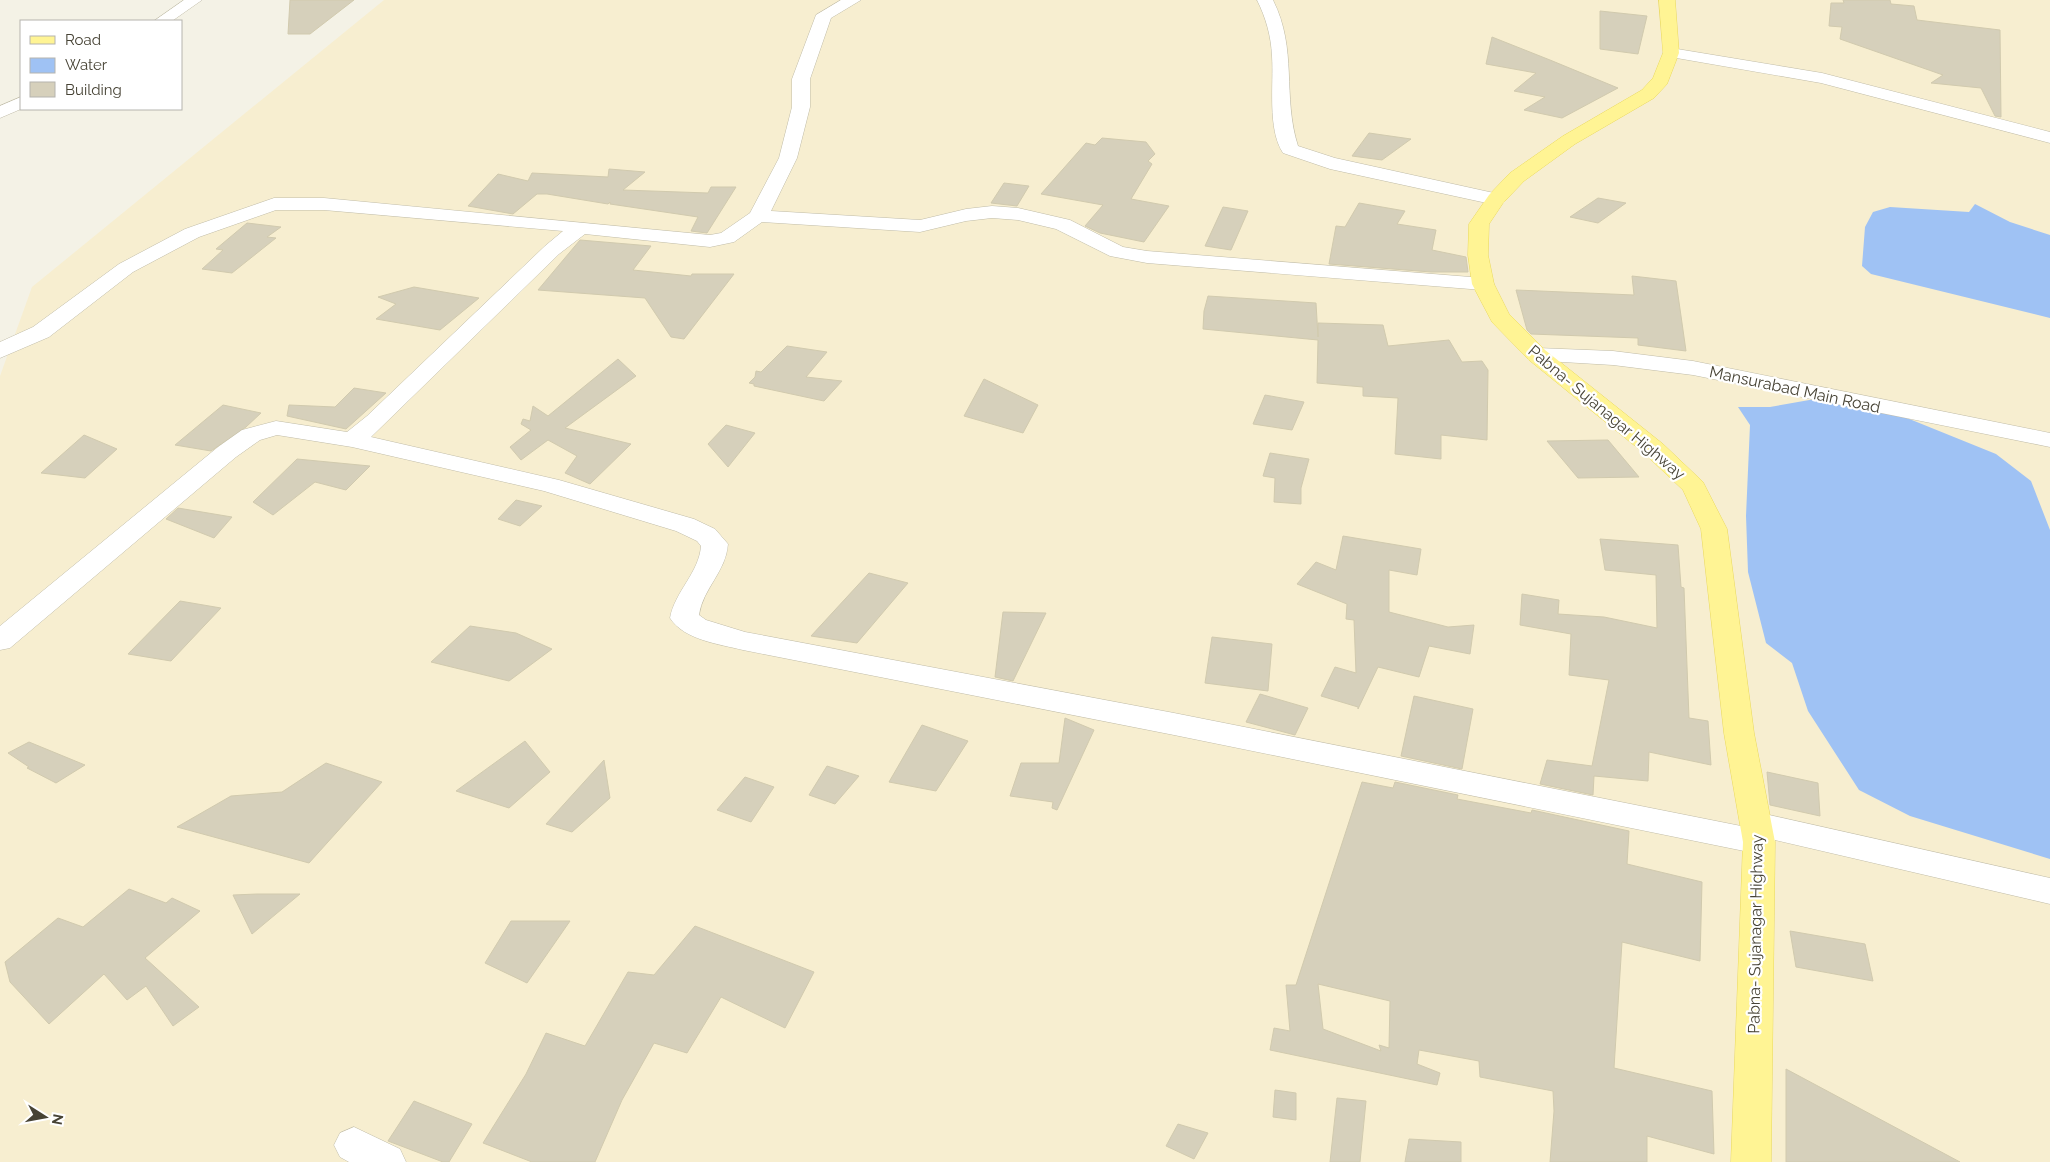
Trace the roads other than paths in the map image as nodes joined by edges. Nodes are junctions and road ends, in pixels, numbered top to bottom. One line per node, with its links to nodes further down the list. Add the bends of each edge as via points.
1 (194, 0): 5 (street)
2 (853, 0): 11 (street, via 824,15 801,78 801,107 788,158)
3 (1265, 0): 10 (street, via 1280,42 1284,132 1290,148 1330,163)
4 (1667, 0): 6 (main road, Pabna- Sujanagar Highway)
5 (164, 20)
6 (1671, 53): 9 (street, via 1822,78); 10 (main road, Pabna- Sujanagar Highway, via 1660,80 1648,94 1569,140 1517,177)
7 (20, 103): 8 (street)
8 (0, 113)
9 (2050, 138)
10 (1496, 199): 13 (main road, Pabna- Sujanagar Highway, via 1478,224 1478,255)
11 (758, 216): 12 (street, via 727,238 710,241); 13 (street, via 920,226 966,215 1018,214 1063,224 1117,252 1147,257)
12 (581, 227): 14 (street, via 324,204 274,204 192,233 126,268 41,332); 16 (street, via 559,244 376,421)
13 (1483, 284): 15 (main road, Pabna- Sujanagar Highway, via 1500,317)
14 (0, 351)
15 (1537, 355): 17 (street, Mansurabad Main Road, via 1613,358 1693,368); 19 (main road, Pabna- Sujanagar Highway, via 1654,449 1694,487 1714,529 1739,733)
16 (352, 440): 18 (street, via 282,428 251,436 227,452); 19 (street, via 550,486 685,525 706,535 715,544 716,558 685,606 684,618 696,627 742,641)
17 (2050, 440)
18 (0, 641)
19 (1757, 833): 20 (street); 21 (main road, Pabna- Sujanagar Highway)
20 (2050, 891)
21 (1752, 1162)

